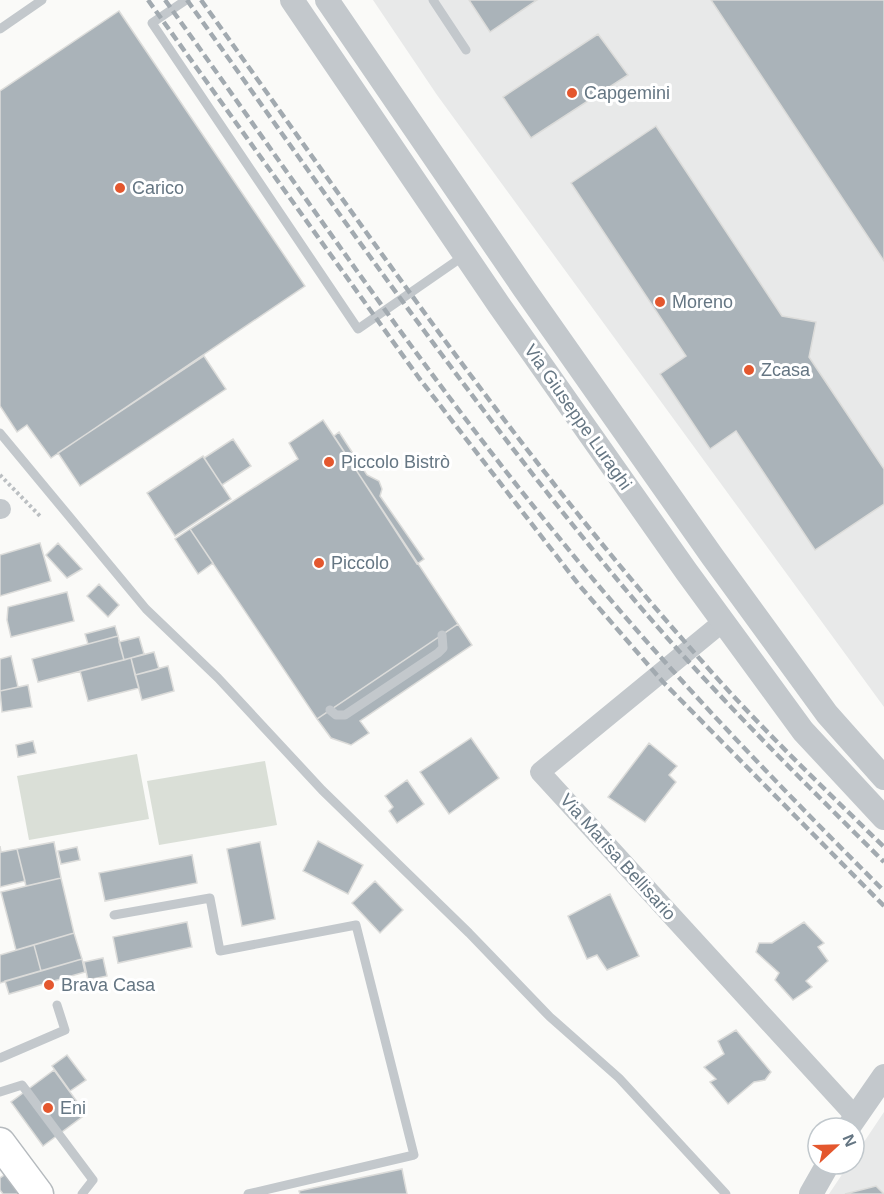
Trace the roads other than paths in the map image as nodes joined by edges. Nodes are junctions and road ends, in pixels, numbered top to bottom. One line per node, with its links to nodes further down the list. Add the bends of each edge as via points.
1 (42, 0): 6 (lane)
2 (186, 0): 8 (lane, via 152,23 358,329)
3 (292, 0): 8 (street, Via Giuseppe Luraghi)
4 (327, 0): 13 (street, Via Giuseppe Luraghi, via 712,556 827,714)
5 (433, 0): 7 (lane)
6 (0, 29)
7 (466, 50)
8 (465, 255): 10 (street, Via Giuseppe Luraghi)
9 (0, 433): 27 (lane, via 146,609 550,1017 619,1078)
10 (724, 621): 14 (street, Via Giuseppe Luraghi, via 803,731); 20 (street, Via Marisa Bellisario, via 540,772)
11 (442, 635): 12 (lane, via 444,642 438,653 345,716)
12 (330, 710)
13 (884, 778)
14 (884, 818)
15 (114, 915): 26 (lane, via 210,898 220,951 356,924 414,1155)
16 (57, 1005): 17 (lane, via 65,1030)
17 (0, 1058)
18 (884, 1076): 21 (street)
19 (0, 1092): 25 (lane, via 22,1085 93,1180)
20 (847, 1116)
21 (856, 1116)
22 (0, 1143): 24 (main road)
23 (821, 1176): 28 (street)
24 (38, 1194)
25 (82, 1194)
26 (248, 1194)
27 (726, 1194)
28 (811, 1194)

